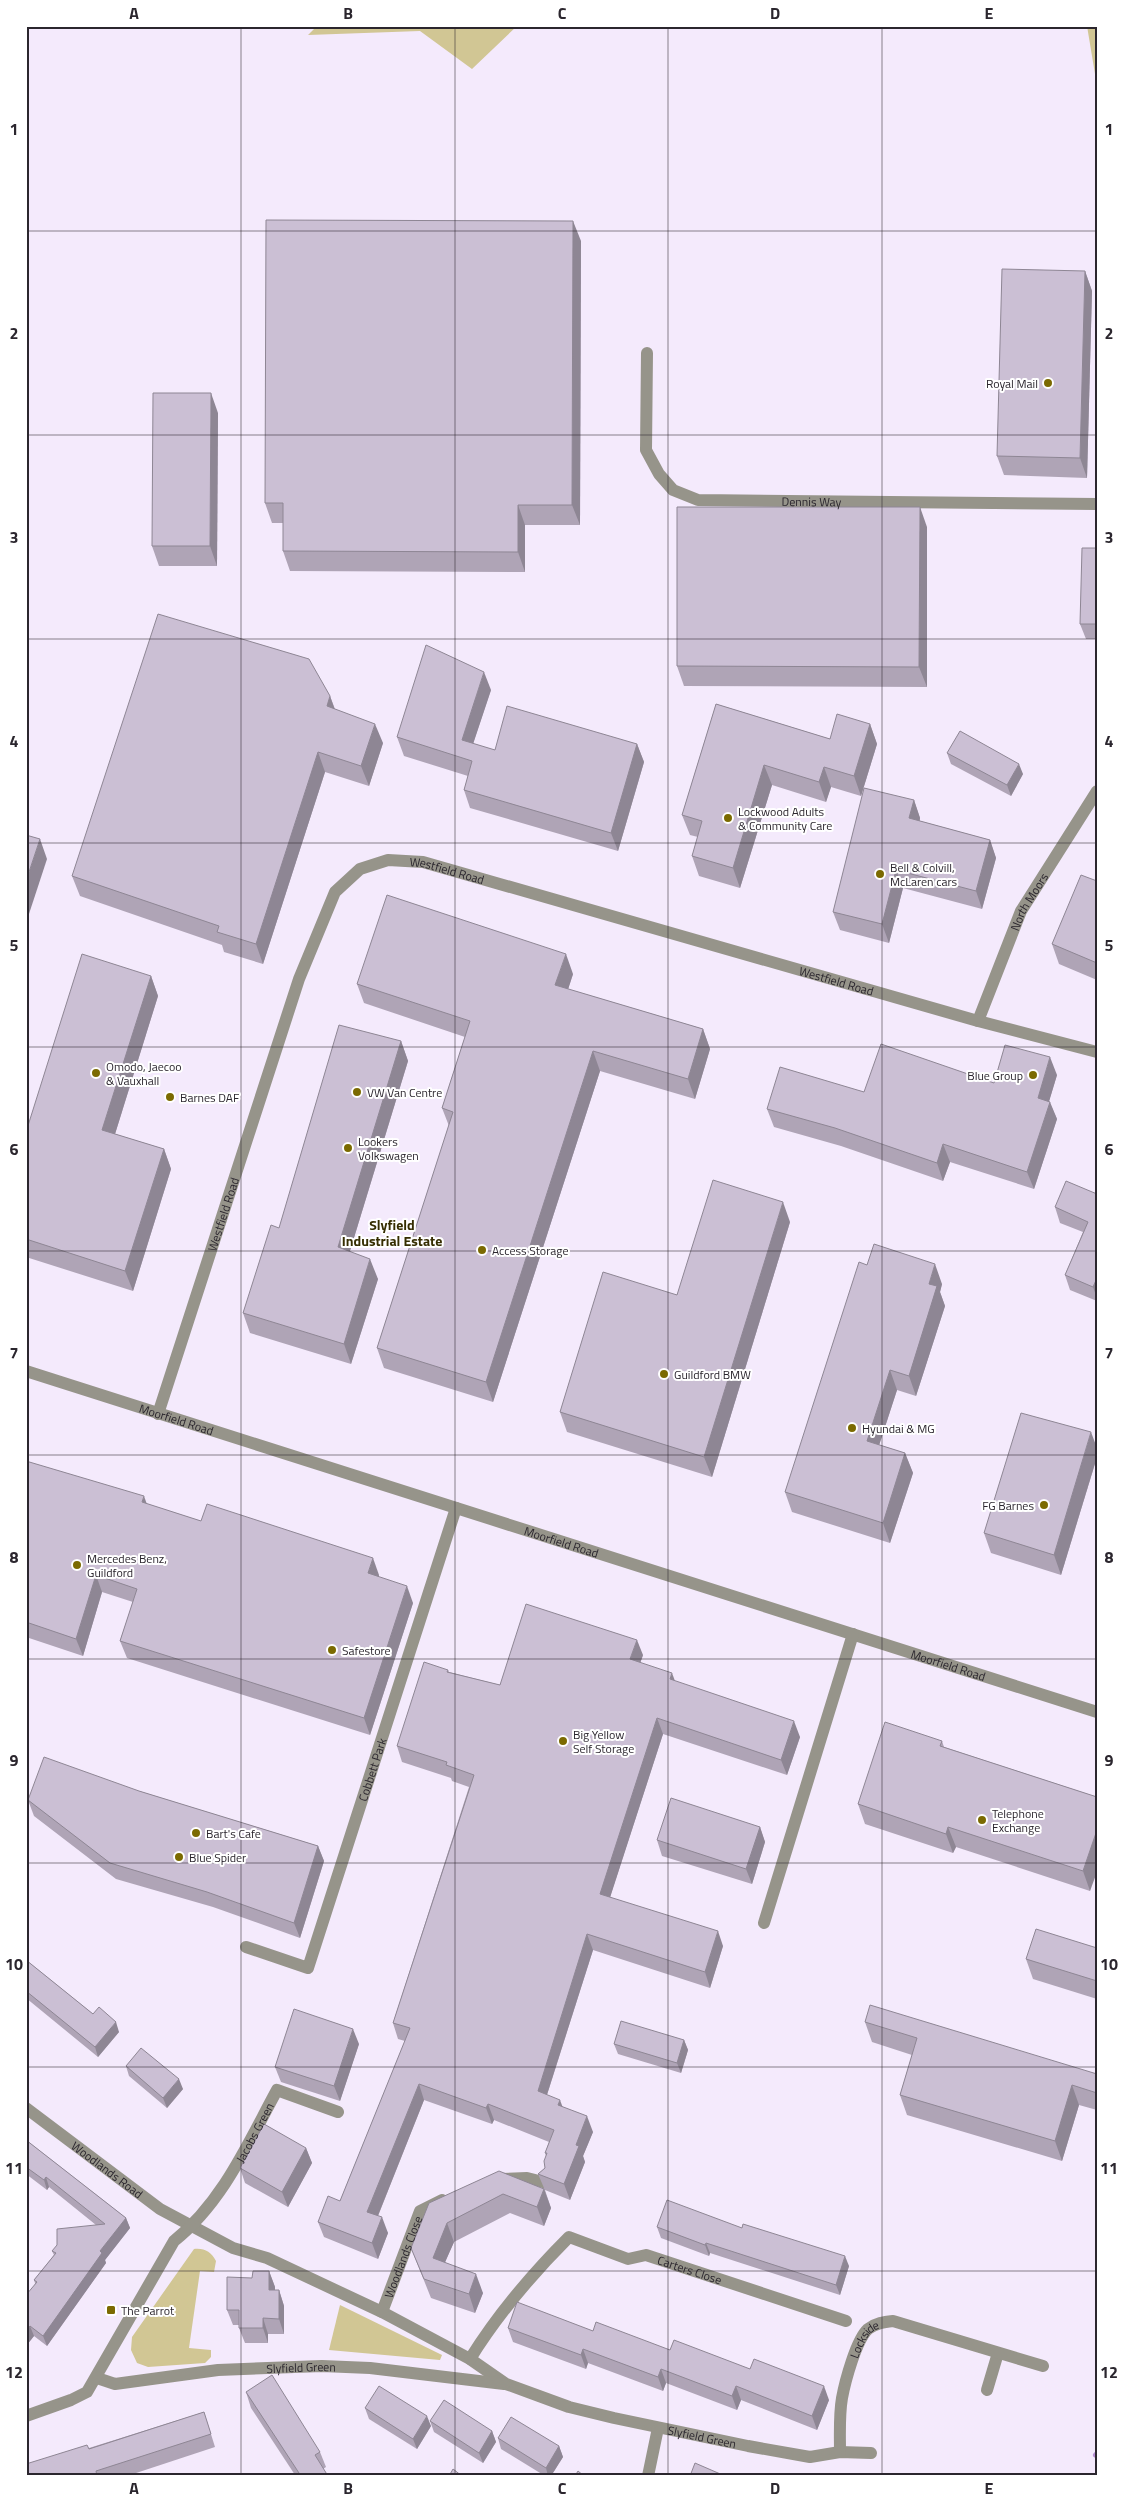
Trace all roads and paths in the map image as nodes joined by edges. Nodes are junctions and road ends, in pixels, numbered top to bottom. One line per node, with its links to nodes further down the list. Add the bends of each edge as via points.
1 (647, 353): 2 (street, Dennis Way, via 646,450 659,474 673,490 698,500)
2 (1097, 504)
3 (1097, 791): 4 (street, North Moors, via 1021,911)
4 (978, 1021): 5 (street, Westfield Road); 7 (street, Westfield Road, via 423,862 388,860 360,869 335,892 302,973)
5 (1097, 1052)
6 (26, 1371): 7 (street, Moorfield Road)
7 (158, 1414): 8 (street, Moorfield Road)
8 (456, 1508): 9 (street, Moorfield Road); 12 (street, Cobbett Park, via 308,1968)
9 (853, 1634): 10 (street, Moorfield Road); 11 (street)
10 (1097, 1712)
11 (764, 1924)
12 (246, 1947)
13 (26, 2108): 18 (street, Woodlands Road, via 160,2209)
14 (338, 2112): 18 (street, Jacobs Green, via 277,2090 212,2204)
15 (490, 2181): 16 (street, via 527,2178)
16 (543, 2182)
17 (450, 2196): 19 (street, Woodlands Close, via 420,2211)
18 (193, 2226): 19 (street, Slyfield Green, via 233,2248 266,2258); 24 (street, via 174,2241)
19 (382, 2312): 22 (street, Slyfield Green)
20 (846, 2321): 22 (street, Carters Close, via 646,2255 628,2259 570,2238 541,2266 490,2326)
21 (998, 2353): 23 (street, Lockside); 26 (street); 29 (street, Lockside, via 893,2321 878,2323 862,2338 850,2370 842,2398)
22 (470, 2359): 25 (street, Slyfield Green)
23 (1043, 2366)
24 (97, 2378): 25 (street, Slyfield Green, via 115,2384 218,2370 322,2366 370,2368); 27 (street, via 87,2392)
25 (506, 2384): 28 (street, Slyfield Green, via 570,2407)
26 (987, 2390)
27 (26, 2416)
28 (658, 2428): 29 (street, Slyfield Green, via 810,2457); 31 (street)
29 (840, 2452): 30 (street, Slyfield Green)
30 (872, 2453)
31 (648, 2476)

